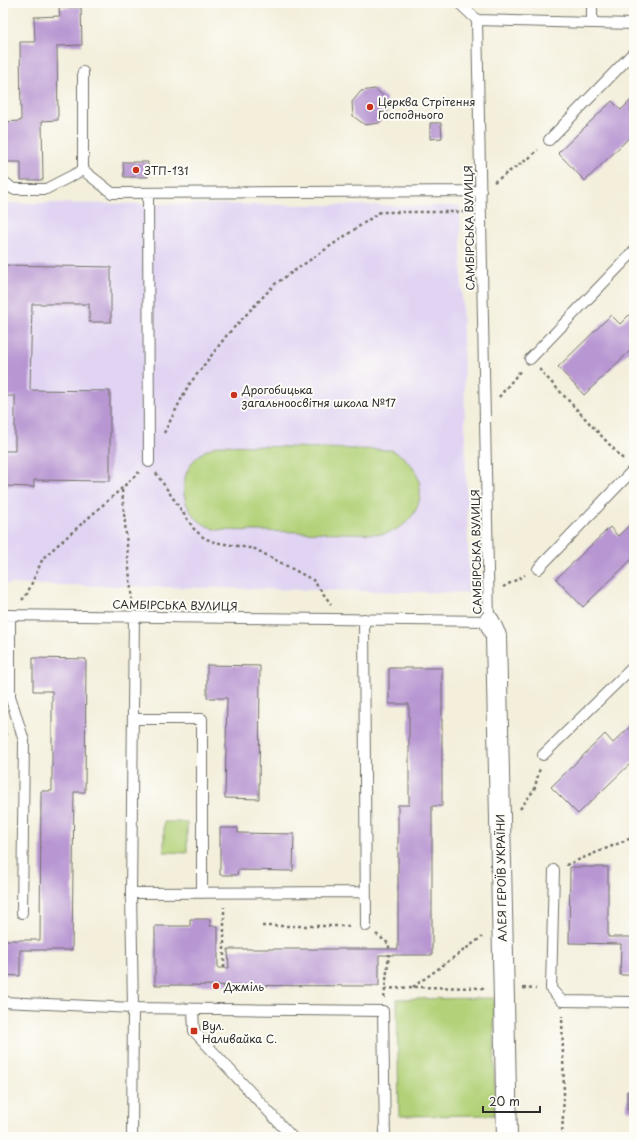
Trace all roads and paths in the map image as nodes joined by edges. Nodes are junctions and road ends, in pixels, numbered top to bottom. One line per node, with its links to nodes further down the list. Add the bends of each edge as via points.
1 (459, 3): 3 (lane)
2 (592, 3): 4 (lane)
3 (477, 20): 4 (lane); 11 (lane, САМБІРСЬКА ВУЛИЦЯ)
4 (592, 22): 5 (lane)
5 (634, 24)
6 (634, 52): 8 (lane)
7 (84, 72): 9 (lane)
8 (549, 140): 11 (path, via 529,158)
9 (83, 170): 10 (lane, via 46,189 13,189); 12 (lane, via 112,193)
10 (3, 182)
11 (481, 192): 12 (lane); 13 (lane, САМБІРСЬКА ВУЛИЦЯ)
12 (148, 193): 18 (lane)
13 (481, 212): 16 (lane, САМБІРСЬКА ВУЛИЦЯ); 17 (path, via 380,212 275,284 228,335 188,386)
14 (634, 251): 15 (lane)
15 (530, 359): 16 (path); 19 (path)
16 (485, 413): 22 (lane, САМБІРСЬКА ВУЛИЦЯ)
17 (163, 435)
18 (149, 462): 20 (path); 25 (path, via 194,529 204,538 255,549 313,580)
19 (634, 469): 21 (lane)
20 (122, 489): 23 (path, via 43,558 27,594); 24 (path)
21 (538, 569): 22 (path)
22 (489, 594): 27 (lane, САМБІРСЬКА ВУЛИЦЯ)
23 (6, 615): 24 (lane, САМБІРСЬКА ВУЛИЦЯ); 38 (lane, via 10,696 24,741)
24 (134, 616): 25 (lane, САМБІРСЬКА ВУЛИЦЯ); 29 (lane)
25 (342, 619): 26 (lane, САМБІРСЬКА ВУЛИЦЯ)
26 (364, 619): 27 (lane, САМБІРСЬКА ВУЛИЦЯ); 34 (lane)
27 (489, 621): 31 (street, АЛЕЯ ГЕРОЇВ УКРАЇНИ, via 496,636)
28 (634, 666): 30 (lane)
29 (133, 719): 35 (lane); 36 (lane, via 202,719)
30 (543, 755): 31 (path, via 534,790)
31 (500, 836): 39 (street, АЛЕЯ ГЕРОЇВ УКРАЇНИ)
32 (634, 837): 33 (path)
33 (554, 870): 48 (lane)
34 (365, 892): 37 (lane); 41 (lane)
35 (131, 893): 36 (lane); 52 (lane)
36 (202, 893): 37 (lane)
37 (224, 893): 44 (path)
38 (22, 913)
39 (502, 923): 45 (path); 46 (street, АЛЕЯ ГЕРОЇВ УКРАЇНИ)
40 (262, 926): 41 (path)
41 (366, 926): 42 (path, via 389,944)
42 (389, 950)
43 (389, 954): 47 (path)
44 (224, 968)
45 (413, 987): 46 (path); 47 (path)
46 (504, 988): 48 (path); 58 (street, АЛЕЯ ГЕРОЇВ УКРАЇНИ)
47 (385, 989): 54 (path)
48 (551, 989): 49 (lane)
49 (562, 1001): 51 (lane); 59 (path)
50 (3, 1002): 52 (lane)
51 (634, 1002)
52 (133, 1008): 53 (lane); 55 (lane)
53 (193, 1009): 54 (lane); 56 (lane, via 194,1031)
54 (382, 1011): 57 (lane)
55 (132, 1137)
56 (292, 1137)
57 (386, 1137)
58 (507, 1137)
59 (562, 1137)

